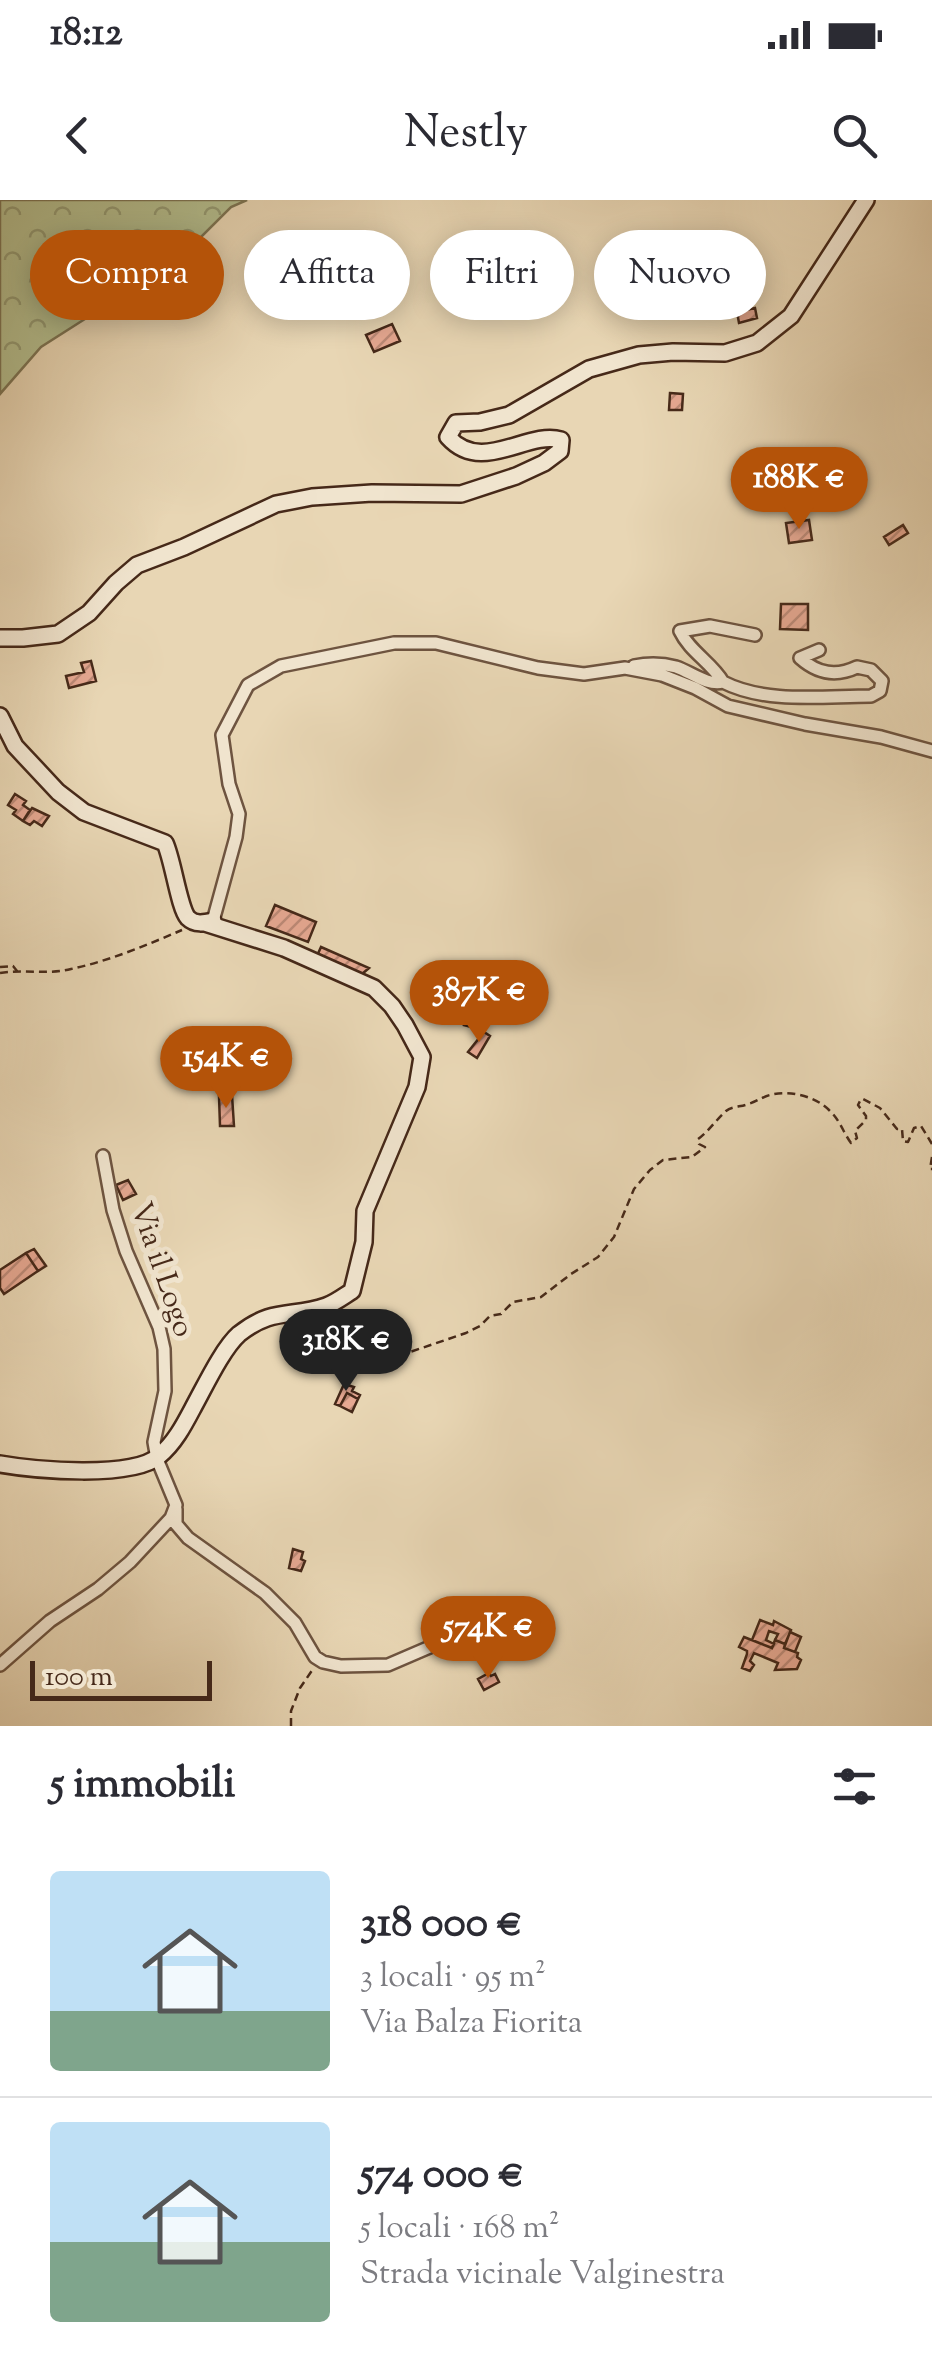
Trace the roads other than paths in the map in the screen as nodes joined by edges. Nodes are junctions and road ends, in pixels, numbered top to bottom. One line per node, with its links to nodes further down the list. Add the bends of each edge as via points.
1 (866, 200): 3 (street, via 791,316 757,344 725,353 638,356 589,369 509,415 456,423 448,437 456,447 479,453 561,440 560,451 544,463 461,494 372,493 276,504 137,565 58,634)
2 (755, 635): 6 (street, via 710,626 680,630)
3 (0, 638)
4 (819, 650): 6 (street, via 800,658 826,672 871,670 882,681 880,690 871,696 774,695)
5 (625, 668): 6 (street, via 652,663); 8 (street, via 662,675 728,706); 9 (street, via 584,674 436,642 394,642 280,666 248,685 222,734 238,814 236,837)
6 (723, 682)
7 (0, 716): 9 (street, via 15,746 58,792 84,812 166,844 188,918)
8 (932, 752)
9 (205, 922): 11 (street, via 374,988 422,1057 417,1086 365,1211 352,1291 328,1306 269,1316 236,1336 182,1430)
10 (104, 1156): 11 (street, Via il Logo, via 112,1210 164,1349)
11 (157, 1458): 12 (street, via 126,1468 80,1470); 13 (street)
12 (0, 1464)
13 (176, 1504): 14 (street, via 176,1524 188,1538 265,1593 318,1660 388,1665 474,1628); 15 (street, via 130,1562)
14 (519, 1624)
15 (0, 1665)

